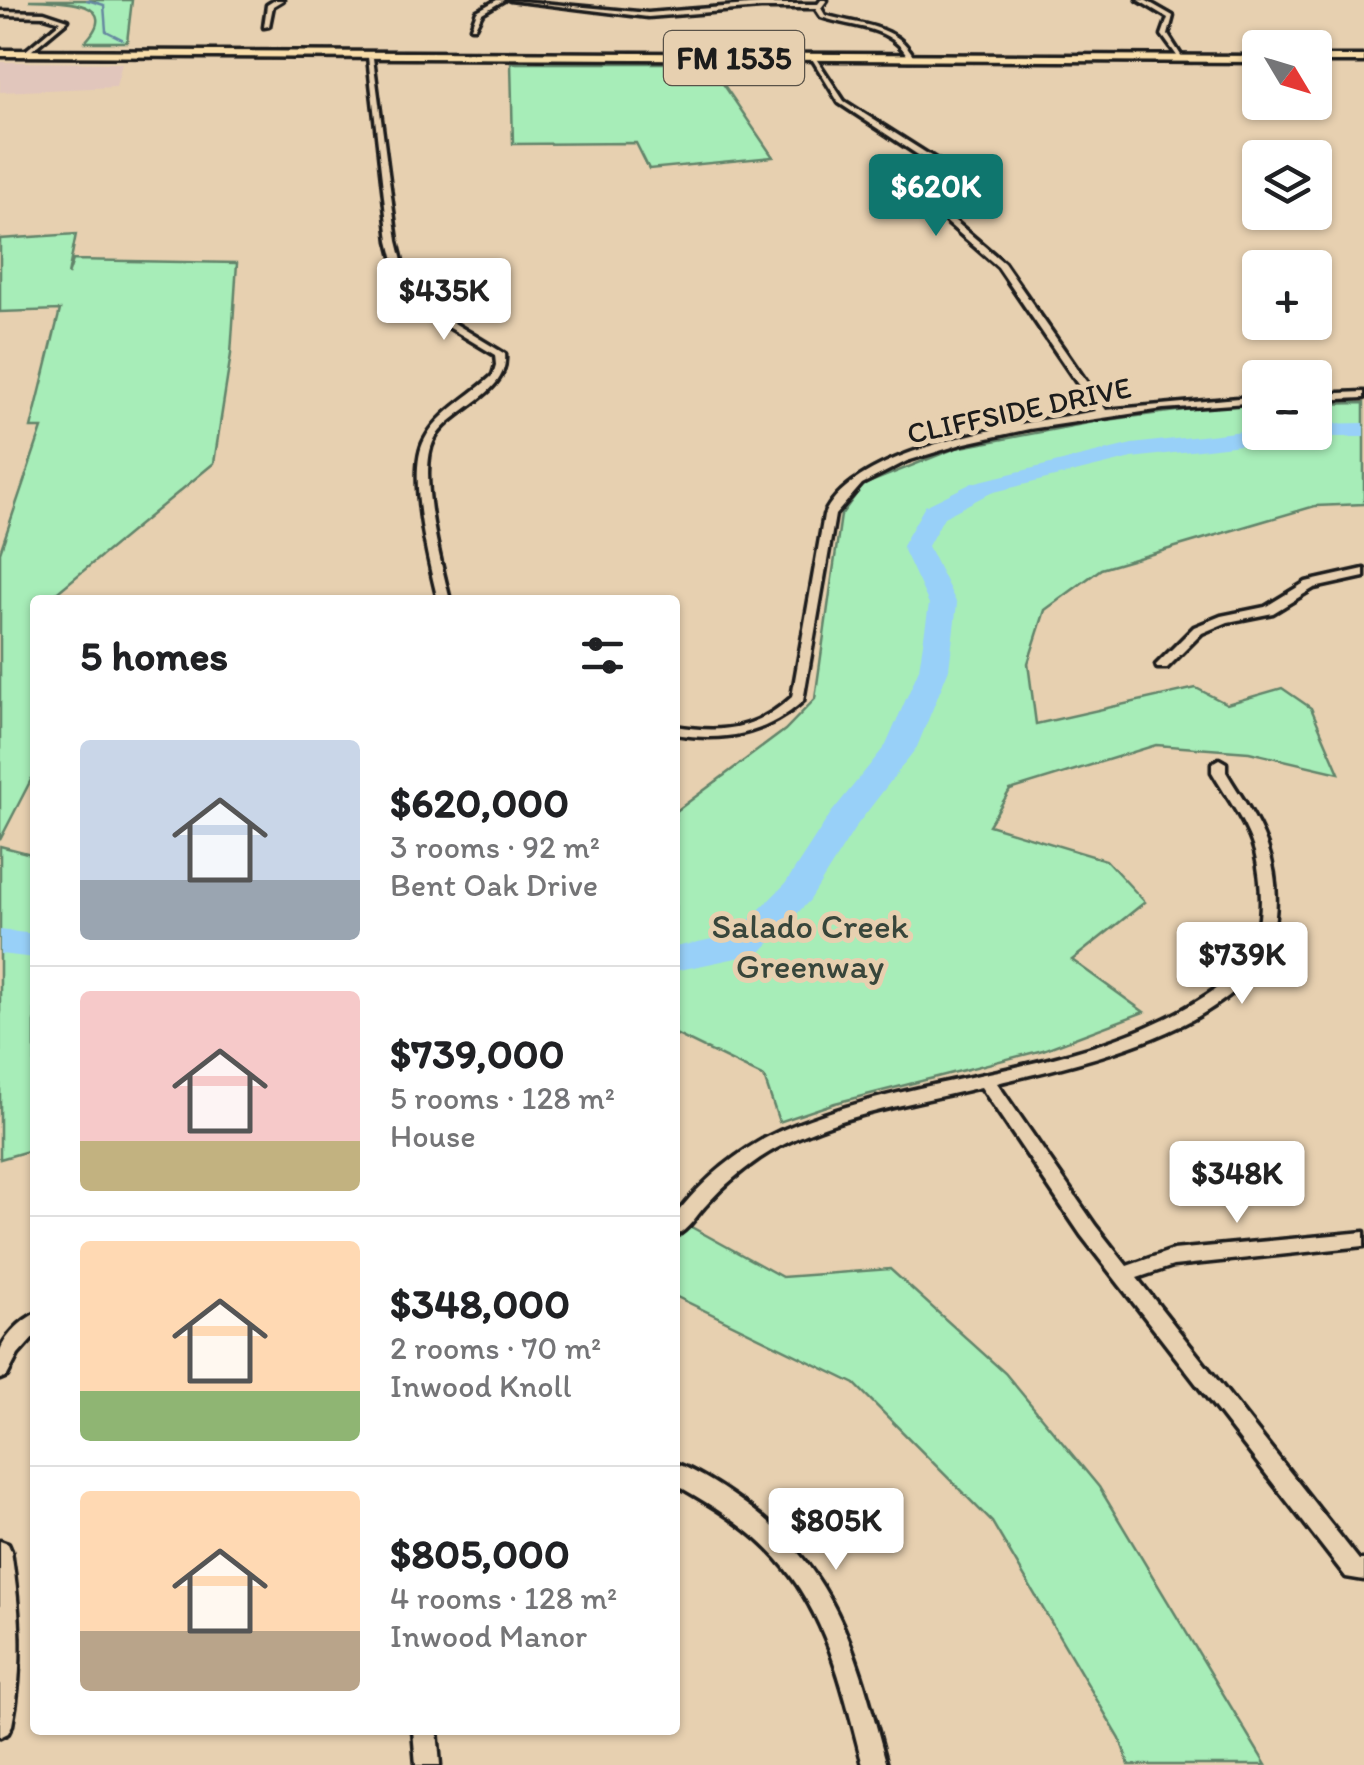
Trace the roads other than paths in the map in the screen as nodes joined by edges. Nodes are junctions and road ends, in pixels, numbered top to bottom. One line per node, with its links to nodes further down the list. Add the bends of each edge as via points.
1 (280, 0): 7 (street, via 270,6)
2 (501, 0): 8 (street, via 479,12)
3 (512, 0): 5 (street, via 648,15)
4 (1141, 0): 15 (street, via 1171,17 1165,35)
5 (821, 3): 14 (street, via 819,12 829,19 902,39)
6 (0, 13): 9 (street, via 65,20)
7 (266, 26)
8 (473, 26)
9 (26, 54): 10 (main road, FM 1535); 11 (main road, FM 1535)
10 (0, 56): 11 (main road, FM 1535)
11 (209, 57): 12 (main road, FM 1535)
12 (370, 58): 13 (main road, FM 1535); 24 (street, via 405,289 418,305 500,354 502,366 424,449)
13 (813, 58): 14 (main road, FM 1535); 22 (street, via 841,102 942,167 930,196 936,212 1001,265)
14 (912, 58): 15 (main road, FM 1535)
15 (1182, 59): 16 (main road, FM 1535)
16 (1242, 59)
17 (1332, 59): 18 (main road)
18 (1364, 59)
19 (1364, 395): 20 (street)
20 (1332, 396)
21 (1242, 400): 22 (street, CLIFFSIDE DRIVE)
22 (1104, 414): 26 (street, CLIFFSIDE DRIVE, via 959,442 858,479 831,511 798,698 746,732 721,737)
23 (1364, 573): 25 (street, via 1310,585 1269,610 1198,630)
24 (443, 595)
25 (1162, 665)
26 (680, 731)
27 (1219, 763): 28 (street, via 1263,854 1266,924 1249,967 1226,992 1128,1040)
28 (985, 1079): 29 (street, via 793,1132); 31 (street)
29 (682, 1207)
30 (1364, 1239): 31 (street, via 1173,1258)
31 (1123, 1275): 36 (street)
32 (30, 1328): 33 (street)
33 (0, 1370)
34 (680, 1475): 40 (street, via 747,1513 815,1588 840,1637)
35 (0, 1550): 37 (street, via 12,1641)
36 (1359, 1570)
37 (0, 1725)
38 (426, 1735): 39 (street)
39 (428, 1765)
40 (875, 1765)

